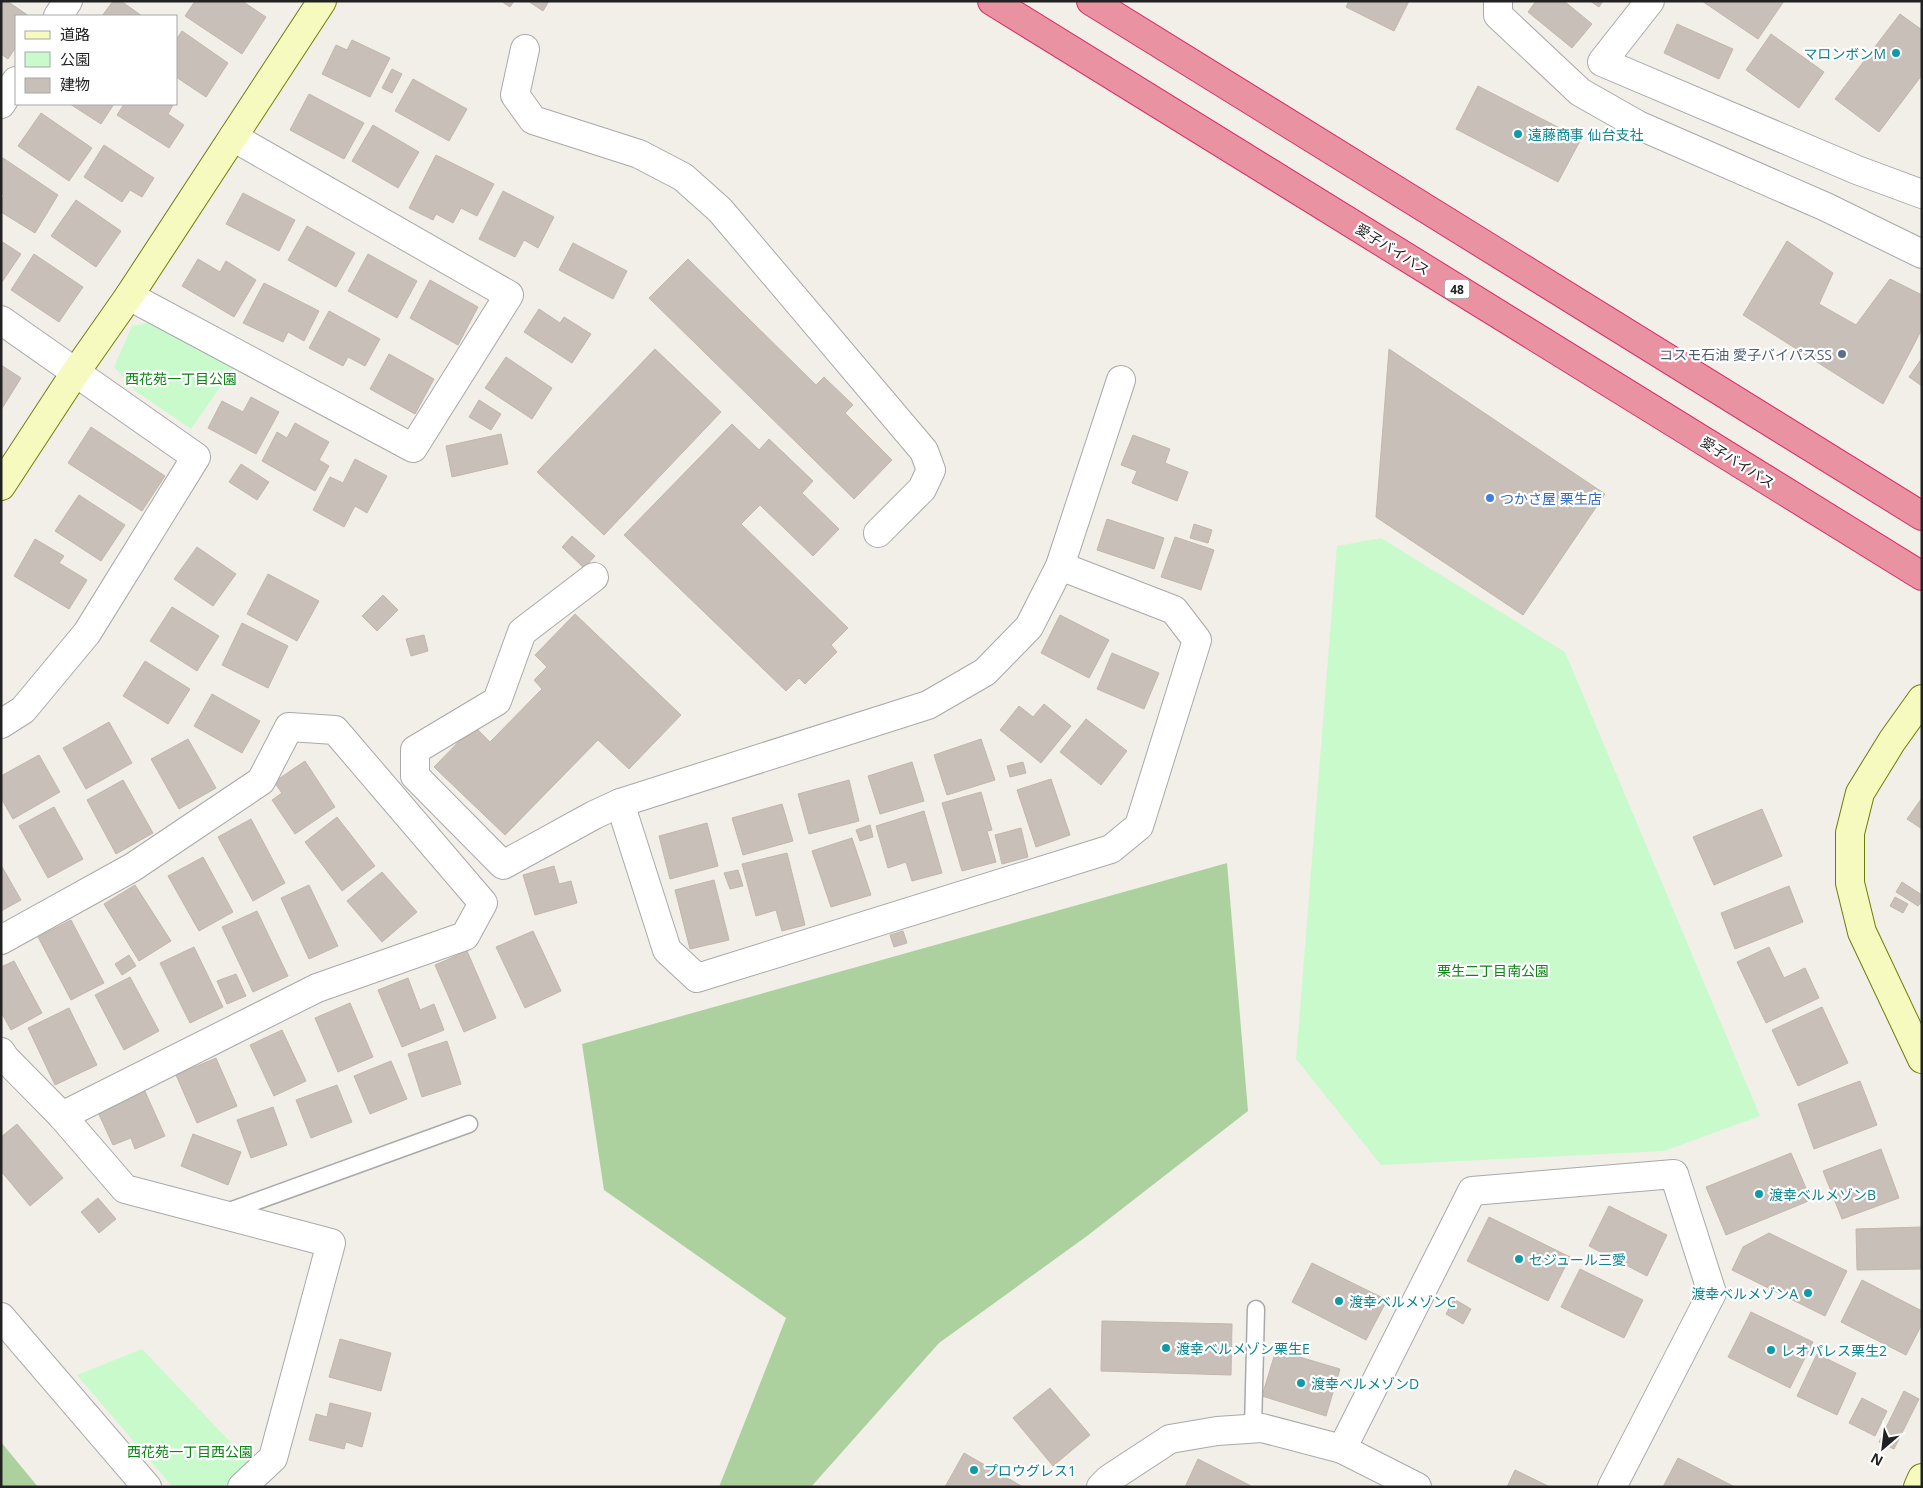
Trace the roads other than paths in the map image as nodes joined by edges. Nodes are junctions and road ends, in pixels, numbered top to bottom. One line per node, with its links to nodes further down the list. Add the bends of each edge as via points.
1 (68, 1): 7 (street)
2 (322, 1): 9 (street)
3 (992, 1): 20 (highway, 愛子バイパス / 48)
4 (1091, 1): 17 (highway)
5 (1498, 1): 11 (street, via 1498,15 1580,92 1638,125 1826,207)
6 (1650, 1): 10 (street, via 1602,62)
7 (59, 15)
8 (525, 48): 18 (street, via 515,95 532,120 639,154 683,177 720,210 924,451 931,470 922,489)
9 (232, 137): 12 (street); 12 (street, via 509,295 413,448)
10 (1922, 194)
11 (1922, 254)
12 (129, 296): 14 (street)
13 (1, 320): 14 (street)
14 (75, 373): 16 (street); 23 (street, via 196,457 87,633 23,710)
15 (1121, 380): 19 (street)
16 (1, 486)
17 (1922, 516)
18 (878, 533)
19 (1060, 566): 24 (street, via 1029,627 985,672 928,705); 24 (street, via 1174,610 1197,640 1139,826 1112,849 697,978 667,950)
20 (1922, 576)
21 (594, 577): 24 (street, via 522,632 497,701 415,750 415,776 503,865)
22 (1922, 699): 27 (street, via 1860,793 1850,833 1850,883 1862,932)
23 (1, 724)
24 (620, 803)
25 (1, 940): 28 (street, via 133,867 261,781 289,727 335,730 483,903 466,936 317,988)
26 (1, 1052): 28 (street)
27 (1922, 1059)
28 (62, 1116): 30 (street, via 124,1189)
29 (469, 1124): 30 (lane)
30 (220, 1214): 37 (street, via 331,1243 273,1458)
31 (1256, 1309): 33 (lane)
32 (1, 1317): 36 (street)
33 (1253, 1428): 34 (street); 38 (street, via 1217,1430 1170,1439)
34 (1342, 1449): 39 (street); 40 (street, via 1472,1192 1674,1174 1712,1293)
35 (1922, 1478): 41 (street)
36 (147, 1487)
37 (242, 1487)
38 (1101, 1487)
39 (1417, 1487)
40 (1612, 1487)
41 (1918, 1487)

